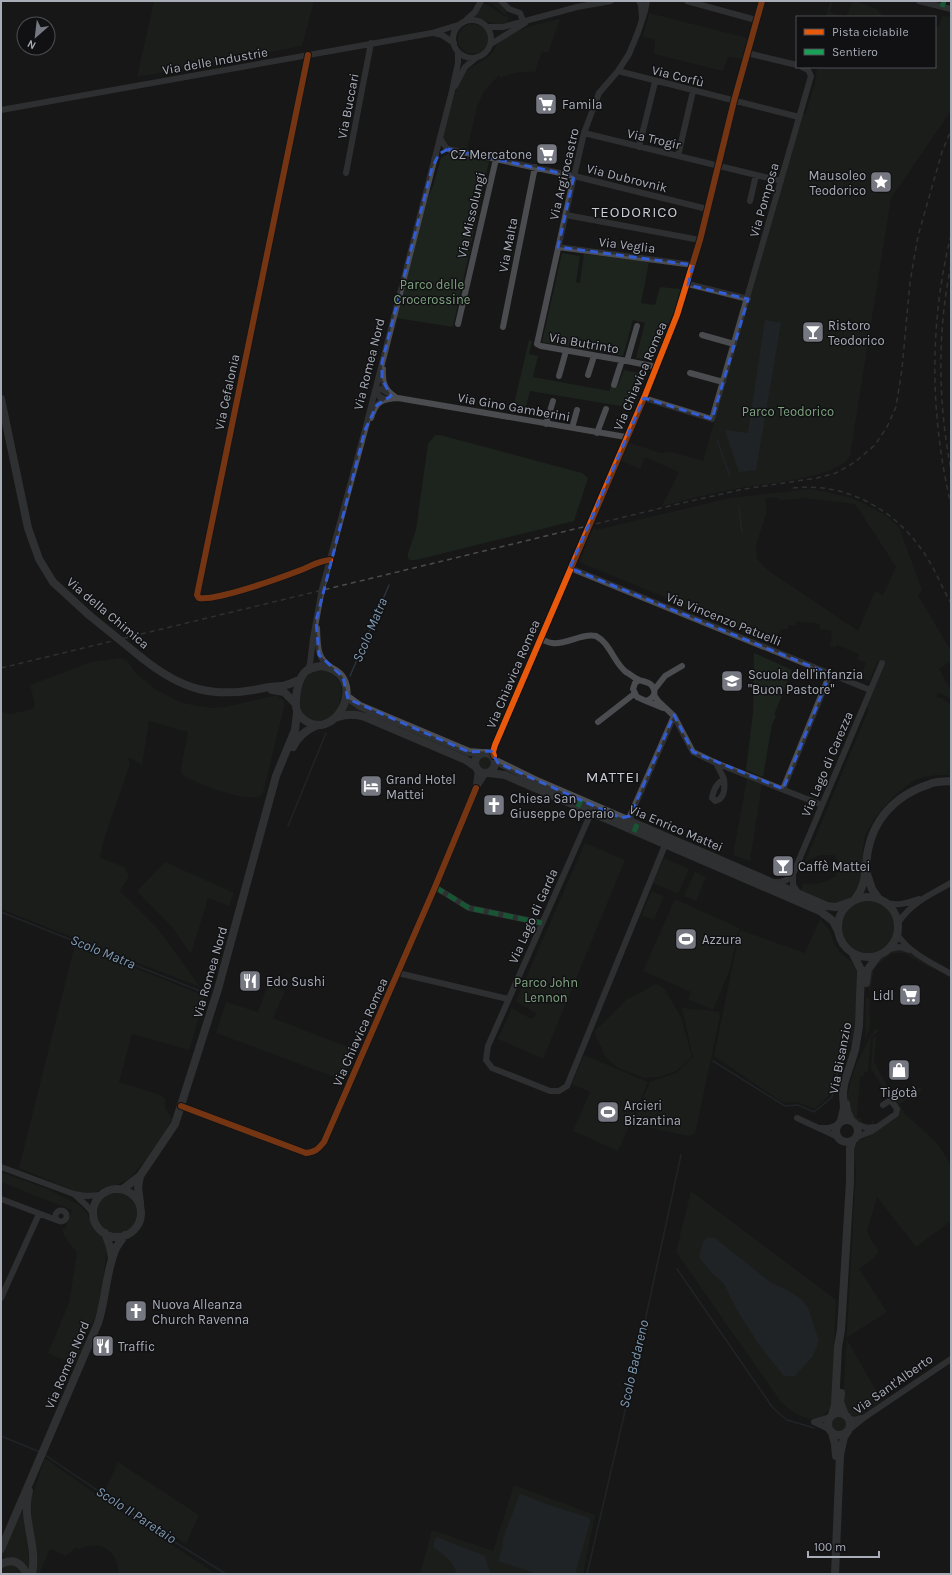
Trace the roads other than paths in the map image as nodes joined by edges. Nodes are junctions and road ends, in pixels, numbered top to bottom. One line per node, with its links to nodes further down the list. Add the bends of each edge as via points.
1 (481, 1): 11 (street, via 475,12)
2 (501, 1): 14 (street, via 520,13)
3 (611, 1): 14 (street, via 534,18)
4 (639, 1): 13 (street, Via Argirocastro)
5 (647, 1): 13 (street, Via Argirocastro)
6 (687, 1): 12 (street)
7 (762, 1): 12 (street, Via Chiavica Romea)
8 (919, 1): 9 (street)
9 (943, 4): 10 (street)
10 (951, 9)
11 (465, 20): 15 (street); 16 (street, via 478,20)
12 (756, 20): 22 (street, Via Chiavica Romea)
13 (642, 21): 27 (street, Via Argirocastro, via 629,54)
14 (522, 24): 16 (street); 20 (street)
15 (458, 26): 17 (street, Via delle Industrie); 19 (street, via 453,37)
16 (488, 27): 20 (street, via 491,32)
17 (432, 33): 18 (street, Via delle Industrie); 19 (street, via 442,35)
18 (371, 43): 23 (street, Via delle Industrie); 43 (street, Via Buccari)
19 (454, 43): 21 (street)
20 (491, 44): 24 (street, via 486,53)
21 (458, 52): 24 (street, via 464,56); 29 (street, Via Romea Nord)
22 (747, 53): 25 (street); 31 (street, Via Chiavica Romea)
23 (308, 55): 32 (street, Via delle Industrie); 83 (street, Via Cefalonia, via 197,595 203,599 228,594 303,570 319,561)
24 (477, 58): 29 (street, Via Romea Nord, via 465,67)
25 (796, 65)
26 (804, 68): 33 (street, Via Pomposa, via 811,76)
27 (618, 71): 28 (street, Via Corfù); 34 (street, Via Argirocastro, via 599,93)
28 (655, 82): 30 (street, Via Corfù); 36 (street)
29 (452, 91): 35 (street, Via Romea Nord)
30 (693, 91): 31 (street, Via Corfù); 38 (street)
31 (734, 102): 33 (street, Via Corfù); 40 (street, Via Chiavica Romea)
32 (1, 110)
33 (799, 117): 46 (street, Via Pomposa)
34 (584, 133): 36 (street, Via Trogir); 45 (street, Via Argirocastro)
35 (440, 138): 37 (street); 42 (street, Via Romea Nord)
36 (639, 147): 38 (street, Via Trogir)
37 (448, 149): 39 (street, Via Dubrovnik); 42 (street, via 439,154)
38 (678, 156): 40 (street, Via Trogir)
39 (496, 159): 41 (street, Via Dubrovnik); 55 (street, Via Missolungi)
40 (718, 166): 44 (street, Via Trogir); 48 (street, Via Chiavica Romea)
41 (535, 167): 45 (street, Via Dubrovnik); 57 (street, Via Malta)
42 (432, 168): 64 (street, Via Romea Nord)
43 (346, 173)
44 (756, 175): 46 (street, Via Trogir); 47 (street)
45 (574, 176): 48 (street, Via Dubrovnik); 49 (street, Via Argirocastro)
46 (781, 181): 54 (street, Via Pomposa)
47 (750, 201)
48 (707, 209): 50 (street, Via Chiavica Romea)
49 (566, 214): 50 (street); 51 (street, Via Argirocastro)
50 (700, 240): 52 (street, Via Chiavica Romea)
51 (558, 247): 52 (street, Via Veglia); 59 (street, Via Argirocastro)
52 (693, 265): 53 (street, Via Chiavica Romea)
53 (688, 284): 54 (street); 65 (street, Via Chiavica Romea)
54 (748, 299): 60 (street, Via Pomposa)
55 (458, 324)
56 (637, 326): 63 (street, Via Butrinto)
57 (503, 327)
58 (702, 335): 60 (street)
59 (538, 344): 61 (street, Via Butrinto)
60 (734, 344): 69 (street, Via Pomposa)
61 (566, 351): 62 (street, Via Butrinto); 68 (street)
62 (594, 356): 63 (street, Via Butrinto); 67 (street)
63 (625, 361): 65 (street, Via Butrinto); 70 (street)
64 (382, 362): 71 (street, Via Romea Nord); 72 (street, via 382,379)
65 (657, 366): 74 (street, Via Chiavica Romea)
66 (690, 373): 69 (street)
67 (588, 375)
68 (559, 376)
69 (723, 382): 74 (street, Via Pomposa, via 712,419)
70 (614, 385)
71 (375, 391): 72 (street, Via Gino Gamberini, via 382,389); 80 (street, Via Romea Nord)
72 (387, 396): 78 (street, Via Gino Gamberini); 80 (street, via 375,408)
73 (1, 398): 94 (main road, Via della Chimica, bridge, via 26,521 39,559 53,582 165,675 203,691 237,693)
74 (644, 398): 82 (street, Via Chiavica Romea)
75 (553, 401): 78 (street)
76 (606, 409): 81 (street)
77 (577, 410): 79 (street)
78 (546, 424): 79 (street, Via Gino Gamberini)
79 (572, 428): 81 (street, Via Gino Gamberini)
80 (365, 430): 83 (street, Via Romea Nord)
81 (597, 433): 82 (street, Via Gino Gamberini)
82 (626, 437): 84 (street, Via Chiavica Romea)
83 (330, 560): 85 (street, Via Romea Nord)
84 (570, 568): 86 (street, Via Chiavica Romea); 91 (street, Via Vincenzo Patuelli)
85 (316, 621): 89 (street, Via Romea Nord, via 319,655); 90 (street, Via Romea Nord)
86 (540, 639): 93 (street, via 558,643 584,636 596,636 602,640 625,671); 107 (street, Via Chiavica Romea)
87 (882, 663): 95 (street, Via Lago di Carezza)
88 (682, 666): 96 (street, via 666,675)
89 (331, 667): 90 (main road, via 321,666); 98 (main road, via 343,677 346,683)
90 (307, 671): 92 (main road)
91 (830, 674): 95 (street, Via Vincenzo Patuelli); 117 (street)
92 (300, 680): 94 (main road, Via della Chimica, via 284,686); 100 (main road)
93 (639, 680): 96 (street, via 652,685); 97 (street, via 635,683)
94 (259, 690): 100 (main road, Via della Chimica, via 280,691)
95 (870, 690): 118 (street, Via Lago di Carezza)
96 (654, 692): 99 (street, via 652,698); 101 (street, via 658,701)
97 (634, 694): 99 (street); 105 (street)
98 (346, 696): 104 (main road); 108 (main road, via 360,706 469,752)
99 (646, 701): 101 (street)
100 (295, 703): 102 (main road)
101 (667, 710): 103 (street)
102 (297, 713): 106 (main road, via 308,723); 111 (main road, Via Romea Nord, via 295,730)
103 (674, 716): 110 (street, via 694,752); 120 (street)
104 (338, 717): 106 (main road, via 328,724); 112 (main road, via 357,714 466,760)
105 (598, 722)
106 (317, 725): 111 (main road, Via Romea Nord, via 301,734)
107 (495, 744): 108 (street, Via Chiavica Romea); 109 (street, Via Chiavica Romea)
108 (484, 752): 109 (main road); 112 (main road, via 476,758)
109 (495, 758): 113 (main road, via 495,766); 120 (main road, Via Enrico Mattei, via 539,782 621,818)
110 (716, 763): 114 (street); 117 (street)
111 (281, 765): 143 (main road, Via Romea Nord, via 270,796 218,989)
112 (477, 768): 113 (main road); 116 (street, Via Chiavica Romea)
113 (488, 773): 116 (street, Via Chiavica Romea); 119 (main road, Via Enrico Mattei, via 505,775)
114 (724, 779)
115 (951, 781): 123 (main road, via 931,783 900,797 885,813 873,833 867,856)
116 (476, 788): 126 (street, Via Chiavica Romea)
117 (783, 789): 118 (street)
118 (822, 805): 122 (street, Via Lago di Carezza)
119 (590, 813): 121 (main road, Via Enrico Mattei); 131 (street, Via Lago di Garda)
120 (631, 819): 124 (main road, Via Enrico Mattei)
121 (665, 845): 133 (main road, Via Enrico Mattei, via 820,911 833,921); 141 (street, Via Lago di Garda, via 567,1086 563,1090 550,1091 489,1065 486,1060 488,1046)
122 (793, 874): 124 (street, via 784,882); 127 (street, via 794,885)
123 (866, 874): 129 (main road, via 872,889); 130 (main road, via 860,893)
124 (772, 882): 127 (main road, Via Enrico Mattei)
125 (951, 883): 128 (street)
126 (435, 887): 131 (street, via 469,908); 139 (street, Via Chiavica Romea)
127 (799, 894): 130 (main road, Via Enrico Mattei, via 827,906 836,907)
128 (922, 898): 129 (street, via 900,904); 132 (street, via 904,913)
129 (881, 900): 130 (main road, via 867,897); 132 (main road, via 893,911)
130 (852, 901): 133 (main road, via 842,909)
131 (542, 923): 141 (street, Via Lago di Garda)
132 (898, 923): 134 (main road)
133 (837, 929): 137 (main road, via 843,945)
134 (897, 934): 135 (main road); 136 (street)
135 (889, 949): 136 (street, via 900,947); 138 (main road)
136 (912, 951): 140 (street)
137 (852, 953): 138 (main road, via 864,958); 146 (main road, Via Bisanzio, via 861,970 860,1012 857,1042 844,1084 844,1108)
138 (878, 956): 145 (main road, Via Bisanzio, via 867,974 861,1048 847,1086 847,1111)
139 (398, 973): 141 (street); 143 (street, Via Chiavica Romea, via 324,1142 314,1152 306,1153)
140 (951, 974)
141 (508, 999)
142 (883, 1105): 148 (street, via 890,1101 895,1105 896,1112)
143 (181, 1106): 153 (main road, Via Romea Nord, via 175,1124)
144 (797, 1118): 147 (street)
145 (854, 1122): 146 (main road, via 848,1119); 148 (street, via 867,1128); 150 (main road, via 859,1130)
146 (839, 1123): 147 (street, via 826,1128); 149 (main road, via 836,1131)
147 (816, 1127): 149 (street)
148 (877, 1127): 150 (street)
149 (839, 1138): 150 (main road, via 846,1142); 152 (main road)
150 (855, 1139): 152 (main road, via 850,1149)
151 (1, 1167): 155 (street)
152 (850, 1168): 166 (main road)
153 (140, 1176): 154 (main road, Via Romea Nord); 158 (main road)
154 (123, 1189): 156 (main road, via 110,1190); 158 (main road, via 134,1196)
155 (74, 1194): 156 (street); 160 (street)
156 (101, 1195): 160 (main road, via 95,1204)
157 (1, 1199): 159 (street)
158 (140, 1204): 163 (main road, via 140,1221 134,1230)
159 (39, 1214): 161 (street); 165 (street)
160 (93, 1214): 162 (main road, via 96,1224)
161 (59, 1221)
162 (105, 1233): 163 (main road, via 116,1237); 164 (main road, Via Romea Nord)
163 (126, 1235): 164 (main road, Via Romea Nord)
164 (112, 1258): 173 (main road, Via Romea Nord, via 98,1323)
165 (1, 1298)
166 (841, 1330): 168 (main road, via 835,1405); 169 (main road, via 840,1402)
167 (951, 1358): 170 (street, Via Sant'Alberto)
168 (831, 1416): 169 (main road, via 839,1413); 171 (main road, via 828,1423); 171 (street, via 814,1422)
169 (847, 1417): 170 (street); 172 (main road, via 850,1424)
170 (865, 1417): 172 (street, Via Sant'Alberto)
171 (831, 1431): 172 (main road, via 839,1435); 174 (main road, via 835,1444)
172 (848, 1431): 174 (main road, via 841,1448)
173 (32, 1478): 175 (main road, Via Romea Nord); 178 (main road, Via Romea Nord, via 27,1506)
174 (838, 1483): 179 (main road)
175 (1, 1549)
176 (1, 1564): 177 (main road, via 15,1562 22,1565)
177 (27, 1574)
178 (32, 1574)
179 (835, 1574)

